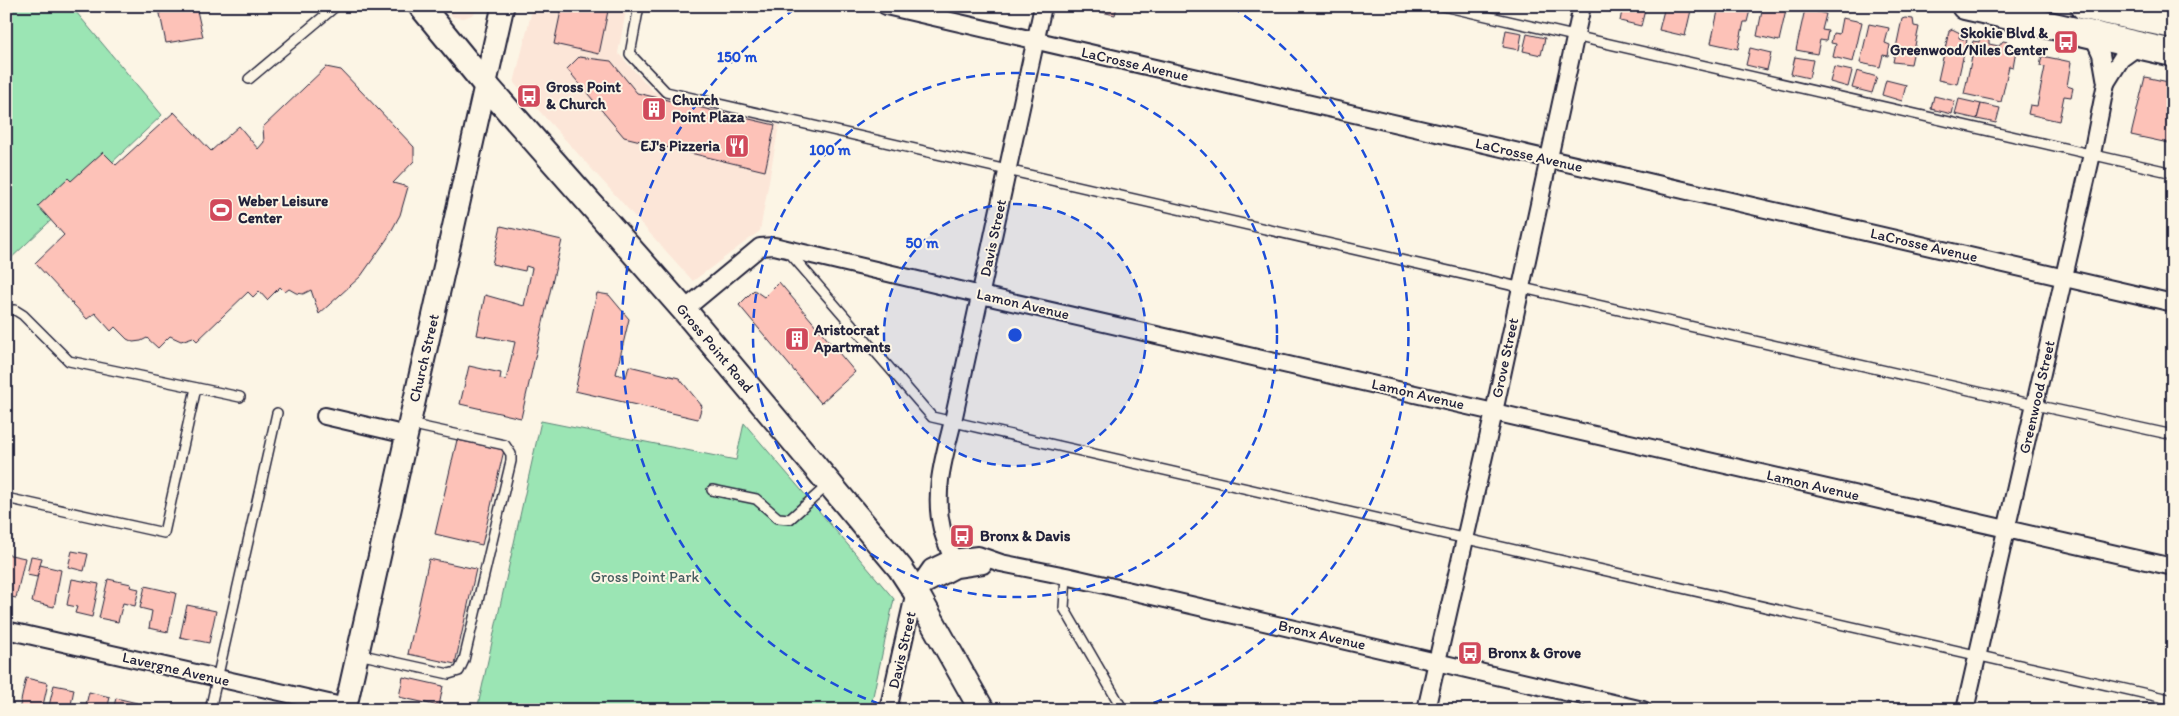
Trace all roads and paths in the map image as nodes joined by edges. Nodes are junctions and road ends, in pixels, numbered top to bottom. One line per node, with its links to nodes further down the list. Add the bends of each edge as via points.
1 (336, 6): 19 (lane)
2 (421, 6): 21 (main road, Gross Point Road)
3 (503, 6): 21 (street, Church Street)
4 (639, 6): 24 (lane, via 630,54 666,92)
5 (886, 6): 16 (street, LaCrosse Avenue)
6 (1042, 6): 16 (street, Davis Street)
7 (1444, 6): 14 (lane)
8 (1582, 6): 14 (street, Grove Street)
9 (1964, 6): 15 (main road)
10 (2084, 6): 13 (main road)
11 (2164, 6): 12 (main road)
12 (2173, 14)
13 (2173, 25)
14 (1576, 36): 22 (lane); 23 (street, Grove Street)
15 (2092, 36): 17 (main road); 20 (street, Greenwood Street, via 2101,54)
16 (1035, 40): 23 (street, LaCrosse Avenue); 24 (street, Davis Street)
17 (2138, 46): 18 (main road); 20 (street, Greenwood Street, via 2121,59)
18 (2173, 53)
19 (249, 78)
20 (2106, 83): 22 (street, Greenwood Street)
21 (485, 84): 32 (main road, Gross Point Road); 40 (street, Church Street)
22 (2092, 154): 25 (lane); 27 (street, Greenwood Street)
23 (1549, 159): 27 (street, LaCrosse Avenue); 28 (street, Grove Street)
24 (1007, 170): 28 (lane); 29 (street, Davis Street)
25 (2173, 173)
26 (785, 248): 29 (street, Lamon Avenue); 32 (street, Lamon Avenue, via 760,247); 39 (lane, via 932,417)
27 (2064, 278): 30 (street, LaCrosse Avenue); 35 (street, Greenwood Street)
28 (1520, 286): 35 (lane); 36 (street, Grove Street)
29 (980, 295): 36 (street, Lamon Avenue); 39 (street, Davis Street)
30 (2173, 303)
31 (6, 310): 33 (lane, via 15,310 23,315 69,361)
32 (684, 310): 42 (main road, Gross Point Road)
33 (196, 388): 34 (lane); 44 (lane, via 164,533)
34 (240, 397)
35 (2035, 405): 41 (lane); 45 (street, Greenwood Street)
36 (1494, 412): 45 (street, Lamon Avenue); 46 (street, Grove Street)
37 (277, 413): 56 (lane)
38 (325, 416): 40 (street)
39 (953, 421): 46 (lane); 47 (street, Davis Street, via 939,480 942,530)
40 (408, 430): 53 (street, Church Street); 53 (lane, via 505,445 511,460 464,660 458,672 450,674)
41 (2173, 435)
42 (829, 484): 43 (lane, via 790,519 778,518 756,499); 51 (main road, Gross Point Road, via 900,568)
43 (712, 490)
44 (6, 498)
45 (2007, 530): 49 (street, Lamon Avenue); 54 (street, Greenwood Street)
46 (1465, 539): 54 (lane); 55 (street, Grove Street)
47 (952, 558): 48 (street, Bronx Avenue, via 978,555); 51 (street, Bronx Avenue, via 931,568)
48 (1000, 563): 50 (street, Bronx Avenue); 51 (street, Bronx Avenue, via 956,569)
49 (2173, 567)
50 (1066, 576): 55 (street, Bronx Avenue); 62 (lane, via 1064,608)
51 (915, 591): 60 (street, Davis Street); 61 (main road, Gross Point Road)
52 (6, 630): 56 (street, Lavergne Avenue)
53 (358, 654): 58 (street, Church Street)
54 (1978, 656): 57 (lane); 65 (street, Greenwood Street)
55 (1437, 662): 63 (street, Grove Street); 64 (street, Bronx Avenue)
56 (217, 678): 58 (street, Lavergne Avenue); 59 (lane)
57 (2173, 700)
58 (345, 708)
59 (210, 710)
60 (888, 710)
61 (982, 710)
62 (1123, 710)
63 (1426, 710)
64 (1643, 710)
65 (1966, 710)

